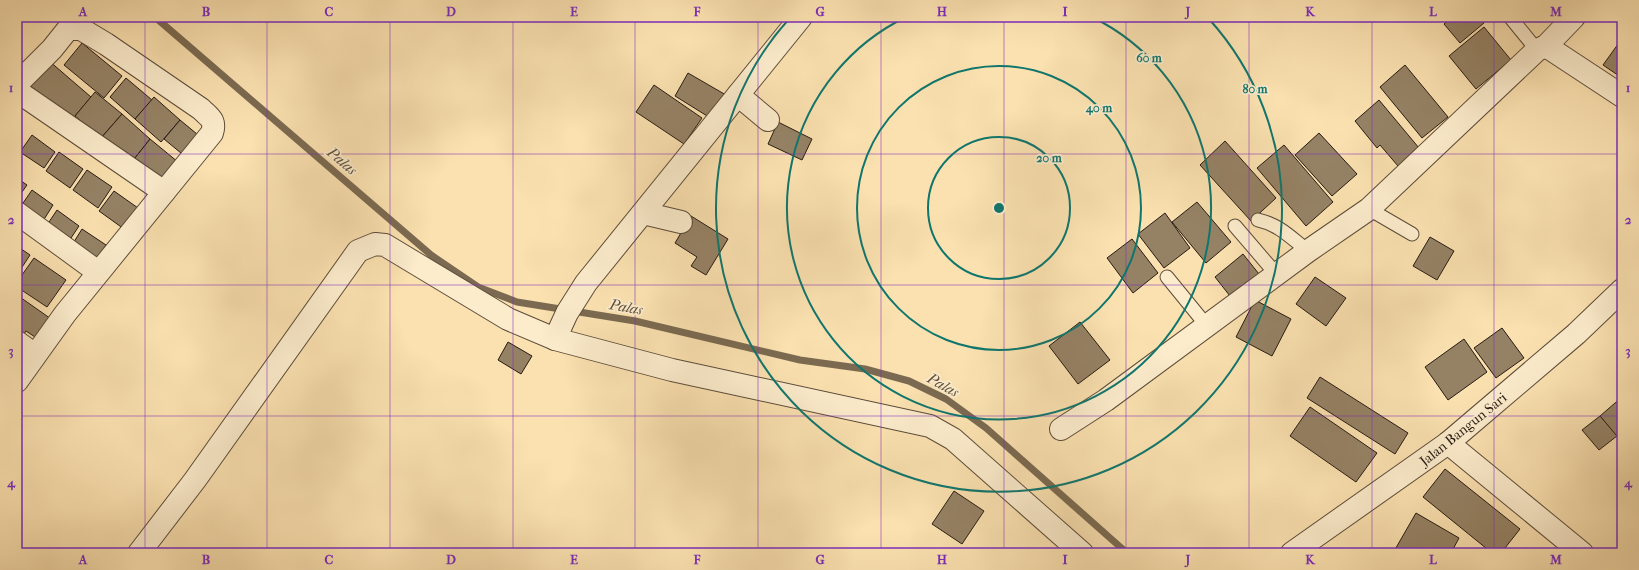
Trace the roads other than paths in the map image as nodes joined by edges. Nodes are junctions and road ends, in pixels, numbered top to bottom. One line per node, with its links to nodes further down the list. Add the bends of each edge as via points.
1 (801, 17): 7 (street)
2 (1510, 17): 4 (lane)
3 (1574, 17): 4 (street)
4 (1541, 48): 8 (street); 11 (street)
5 (17, 84): 10 (street, via 68,29 81,30 106,44 201,109 212,120 212,133)
6 (17, 91): 10 (street)
7 (738, 95): 9 (street); 12 (street)
8 (1622, 96)
9 (768, 120)
10 (164, 192): 19 (street)
11 (1369, 209): 17 (lane); 18 (street)
12 (643, 212): 15 (street); 24 (street, via 586,283 566,313)
13 (17, 213): 19 (street)
14 (1258, 220): 18 (lane, via 1278,226)
15 (681, 222)
16 (1235, 226): 20 (lane)
17 (1412, 234)
18 (1308, 251): 20 (street)
19 (98, 272): 26 (street)
20 (1276, 275): 23 (street)
21 (1167, 277): 23 (lane)
22 (1622, 290): 29 (street, Jalan Bangun Sari, via 1576,334)
23 (1207, 326): 28 (street, via 1106,400)
24 (555, 339): 30 (street, via 508,319 385,245 365,247 358,251 195,480); 31 (street, via 672,370 930,426 953,439)
25 (17, 342): 26 (street)
26 (35, 355): 27 (street)
27 (17, 381)
28 (1061, 429)
29 (1448, 443): 32 (street, Jalan Bangun Sari); 33 (street)
30 (139, 553)
31 (1082, 553)
32 (1292, 553)
33 (1582, 553)

